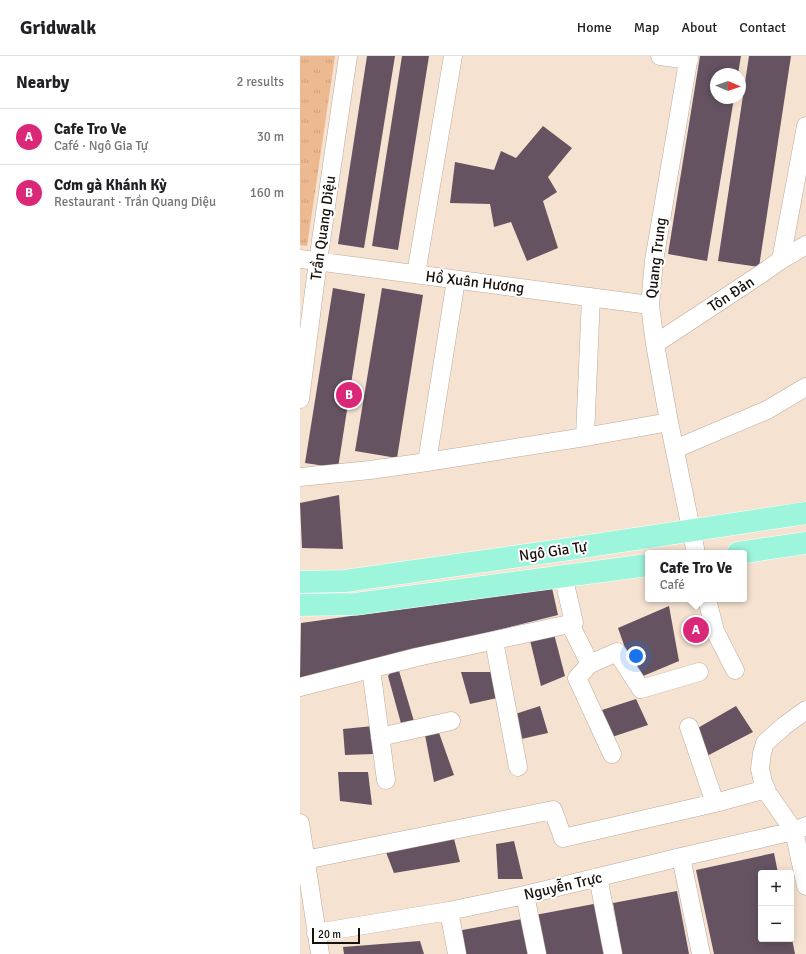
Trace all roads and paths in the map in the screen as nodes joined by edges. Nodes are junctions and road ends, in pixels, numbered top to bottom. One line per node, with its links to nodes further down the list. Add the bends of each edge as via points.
1 (348, 56): 9 (street, Trần Quang Diệu)
2 (452, 56): 10 (street)
3 (660, 56): 4 (street)
4 (689, 58): 13 (street, Quang Trung, via 654,261)
5 (806, 126): 8 (street)
6 (806, 245): 8 (street, Tôn Đản)
7 (300, 259): 9 (street, Hồ Xuân Hương)
8 (781, 260): 15 (street, Tôn Đản)
9 (318, 261): 10 (street, Hồ Xuân Hương); 14 (street, Trần Quang Diệu)
10 (416, 274): 11 (street, Hồ Xuân Hương)
11 (456, 280): 12 (street, Hồ Xuân Hương); 21 (street)
12 (591, 297): 13 (street, Hồ Xuân Hương); 19 (street)
13 (650, 305): 15 (street, Quang Trung)
14 (304, 336): 17 (street, Trần Quang Diệu)
15 (655, 344): 18 (street, Quang Trung)
16 (806, 387): 20 (street, via 767,410)
17 (300, 399)
18 (669, 422): 19 (street); 20 (street, Quang Trung)
19 (585, 437): 21 (street)
20 (675, 449): 24 (street, Quang Trung)
21 (427, 462): 22 (street)
22 (300, 476)
23 (806, 513): 24 (main road, Ngô Gia Tự)
24 (691, 530): 26 (street, Quang Trung); 30 (main road, Ngô Gia Tự, via 353,580)
25 (806, 544): 27 (main road)
26 (695, 550)
27 (747, 552)
28 (645, 565): 29 (main road, Ngô Gia Tự)
29 (563, 575): 32 (main road, Ngô Gia Tự, via 356,604); 33 (street, via 574,623)
30 (300, 582)
31 (708, 602): 37 (street, via 715,631)
32 (300, 605)
33 (570, 624): 34 (street); 35 (street)
34 (494, 641): 36 (street); 45 (street)
35 (590, 664): 38 (street, via 617,652 641,689); 44 (street, via 577,678)
36 (371, 669): 39 (street); 43 (street)
37 (735, 670)
38 (699, 672)
39 (300, 687)
40 (806, 710): 47 (street, via 765,743 760,769)
41 (451, 722): 43 (street)
42 (688, 727): 48 (street)
43 (380, 737): 46 (street)
44 (612, 754)
45 (518, 767)
46 (386, 780)
47 (766, 789): 48 (street); 50 (street)
48 (715, 802): 52 (street, via 562,838 553,810)
49 (300, 823): 52 (street)
50 (800, 828): 51 (street, Nguyễn Trực); 54 (street)
51 (681, 857): 53 (street, Nguyễn Trực); 62 (street)
52 (305, 860): 57 (street)
53 (598, 877): 55 (street, Nguyễn Trực); 61 (street)
54 (806, 886)
55 (525, 895): 56 (street, Nguyễn Trực); 60 (street)
56 (448, 911): 57 (street, Nguyễn Trực); 59 (street)
57 (316, 933): 58 (street)
58 (320, 954)
59 (457, 954)
60 (537, 954)
61 (613, 954)
62 (702, 954)

